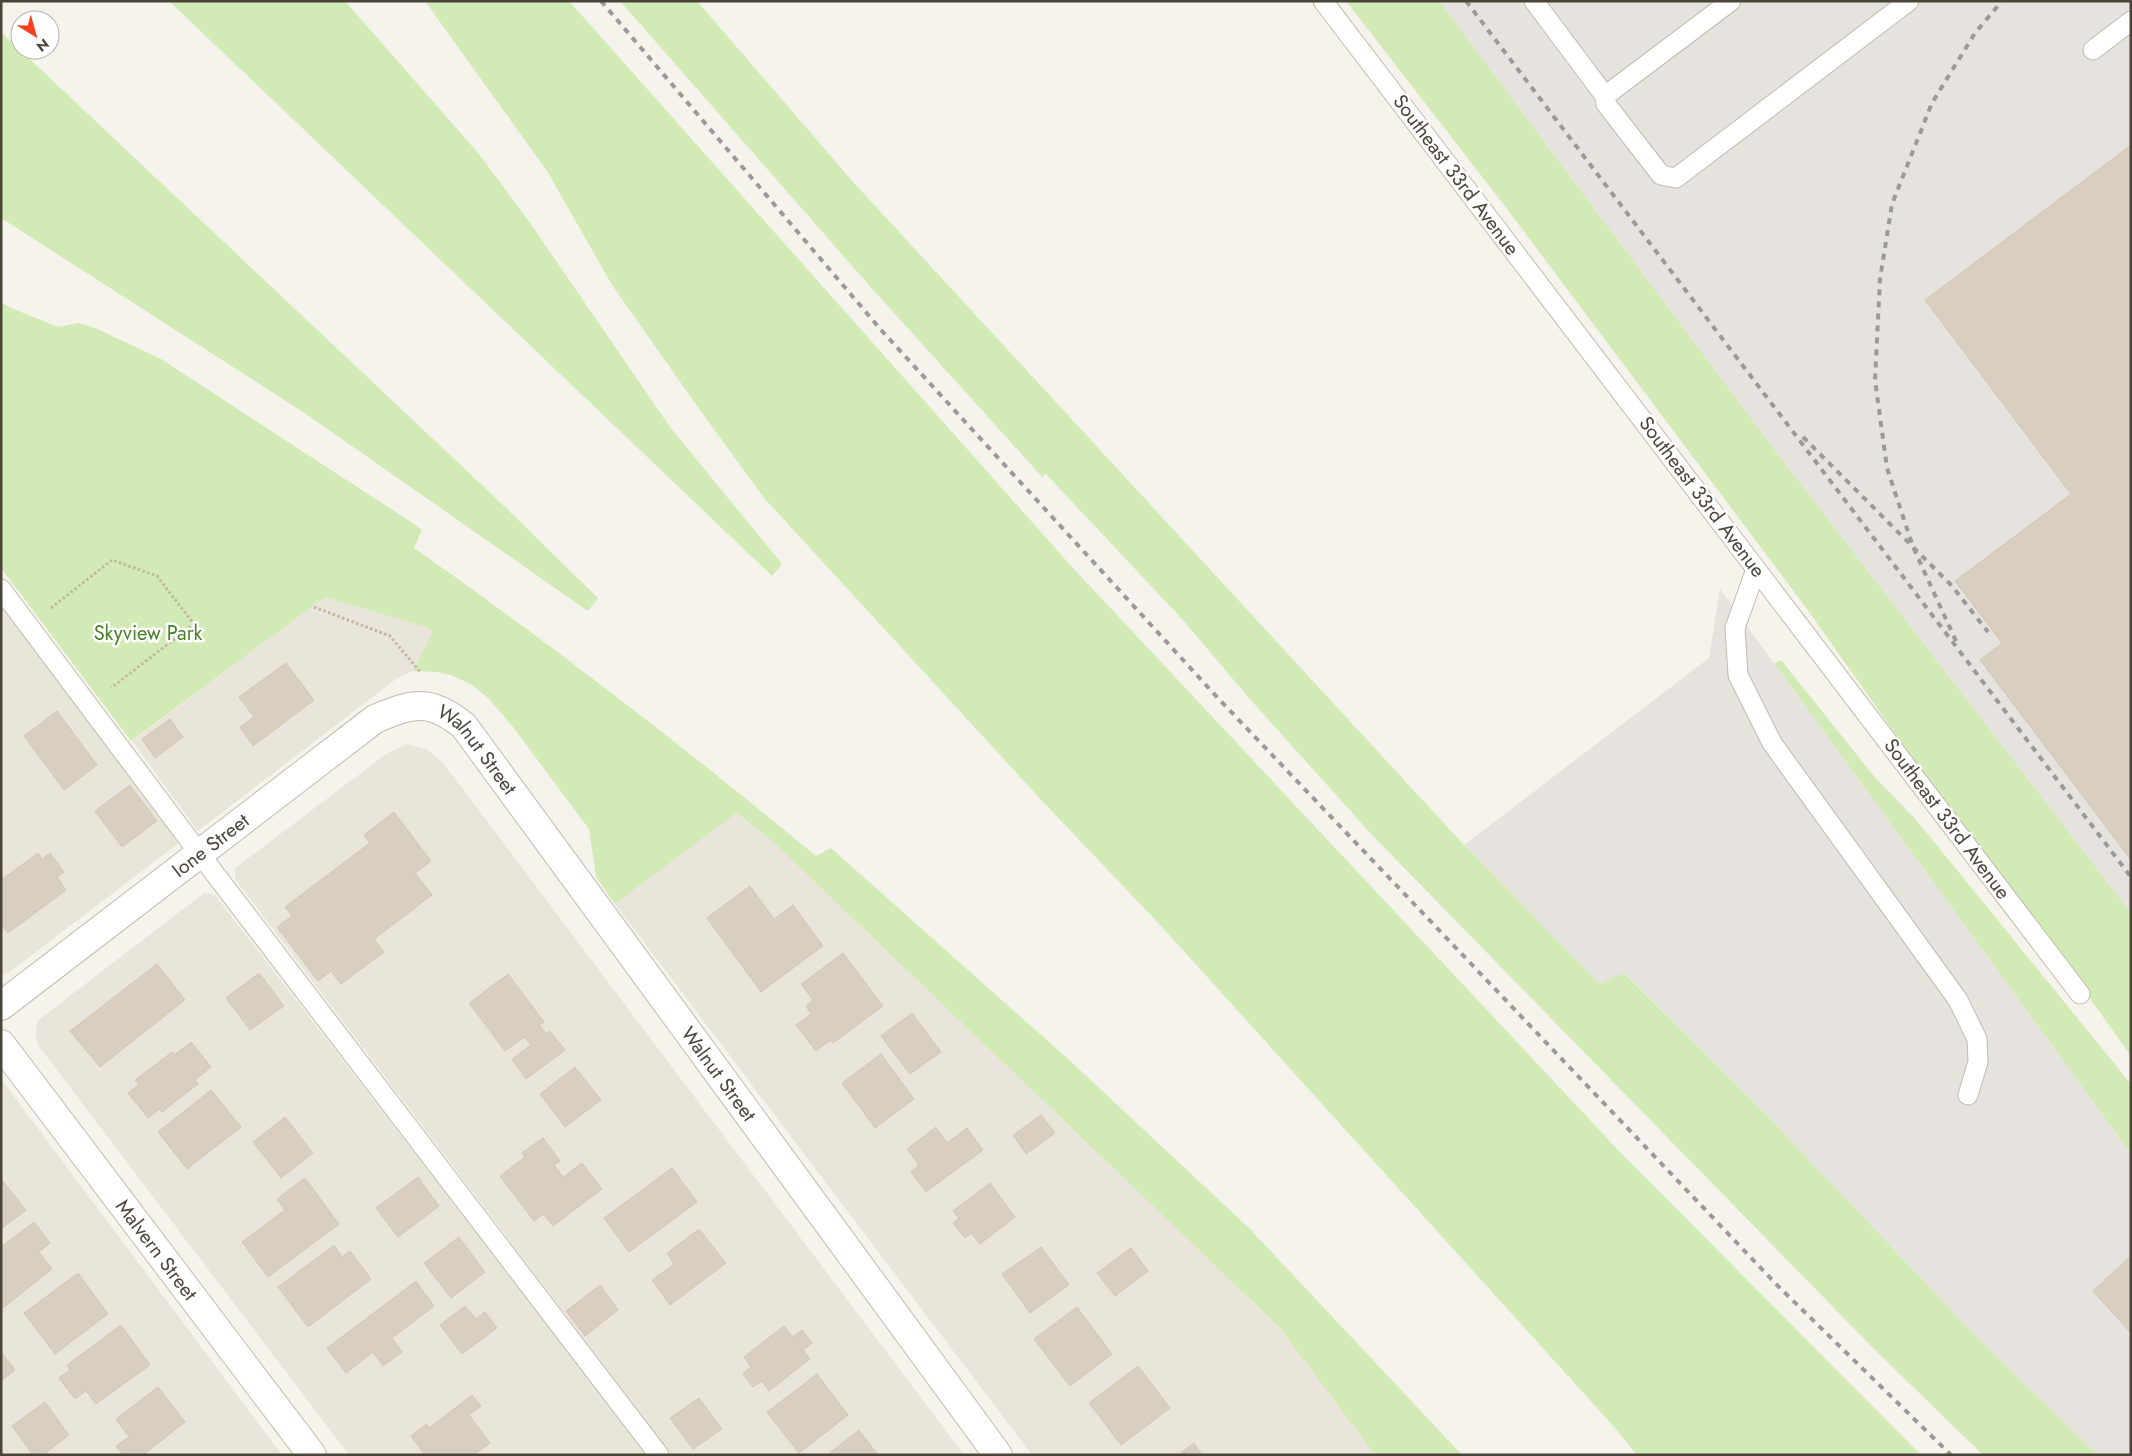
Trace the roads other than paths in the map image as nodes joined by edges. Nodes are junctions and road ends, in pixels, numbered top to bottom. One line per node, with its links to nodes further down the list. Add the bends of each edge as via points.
1 (1323, 1): 8 (lane, Southeast 33rd Avenue)
2 (1534, 1): 7 (lane)
3 (1731, 1): 7 (lane)
4 (1909, 1): 7 (lane, via 1676,178 1661,175 1606,104)
5 (2131, 21): 6 (lane)
6 (2093, 50)
7 (1605, 96)
8 (1756, 569): 12 (lane, Southeast 33rd Avenue); 15 (lane, via 1735,628 1738,675 1772,743 1958,1000 1977,1039 1978,1062)
9 (1, 589): 11 (lane)
10 (428, 706): 11 (street, Ione Street, via 402,707 375,719); 18 (street, Walnut Street, via 448,713 464,726)
11 (200, 853): 13 (street, Ione Street); 17 (lane)
12 (2080, 994)
13 (1, 1006)
14 (1, 1044): 16 (street, Malvern Street)
15 (1968, 1095)
16 (312, 1455)
17 (659, 1455)
18 (998, 1455)

